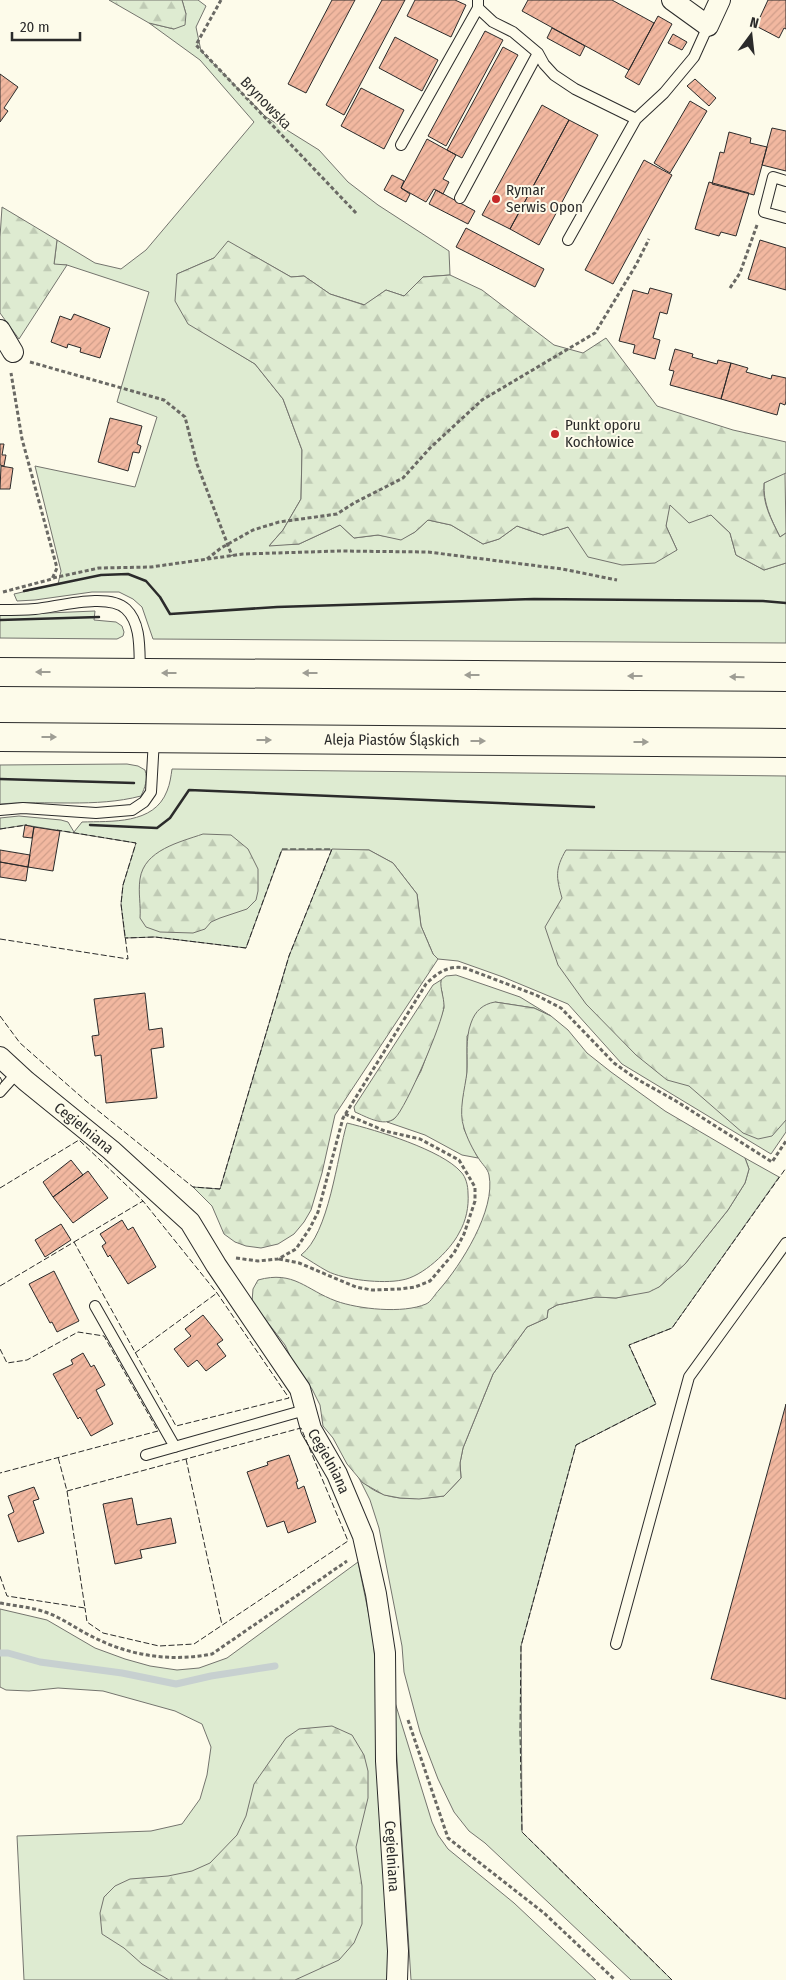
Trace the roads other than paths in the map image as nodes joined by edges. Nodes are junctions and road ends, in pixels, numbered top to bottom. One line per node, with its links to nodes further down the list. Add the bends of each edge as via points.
1 (672, 0): 4 (street)
2 (720, 0): 4 (street)
3 (478, 4): 5 (lane, via 493,22 512,32); 7 (lane)
4 (708, 26): 6 (lane, via 694,57 664,93)
5 (538, 53): 6 (lane, via 554,75); 9 (lane)
6 (636, 119): 11 (lane)
7 (401, 145)
8 (786, 181): 10 (lane, via 773,177 764,212)
9 (460, 198)
10 (786, 218)
11 (568, 240)
12 (0, 330): 13 (street)
13 (13, 352)
14 (0, 610): 16 (lane, via 93,601 126,609 139,636)
15 (0, 672): 16 (highway, one-way to 15)
16 (140, 673): 17 (highway, one-way to 16)
17 (786, 677)
18 (0, 737): 19 (highway, Aleja Piastów Śląskich, one-way to 19)
19 (154, 738): 20 (highway, Aleja Piastów Śląskich, one-way to 20); 21 (lane, via 151,792 132,810 96,813 23,808)
20 (786, 743)
21 (0, 810)
22 (0, 1057): 23 (street, Cegielniana)
23 (17, 1073): 24 (lane); 27 (street, Cegielniana, via 112,1150 190,1222 300,1389)
24 (0, 1092)
25 (786, 1243): 30 (lane, via 689,1377)
26 (95, 1306): 28 (lane)
27 (305, 1410): 28 (lane); 31 (street, Cegielniana, via 363,1536 376,1594 385,1653 386,1761)
28 (175, 1447): 29 (lane)
29 (146, 1455)
30 (616, 1644)
31 (397, 1980)

